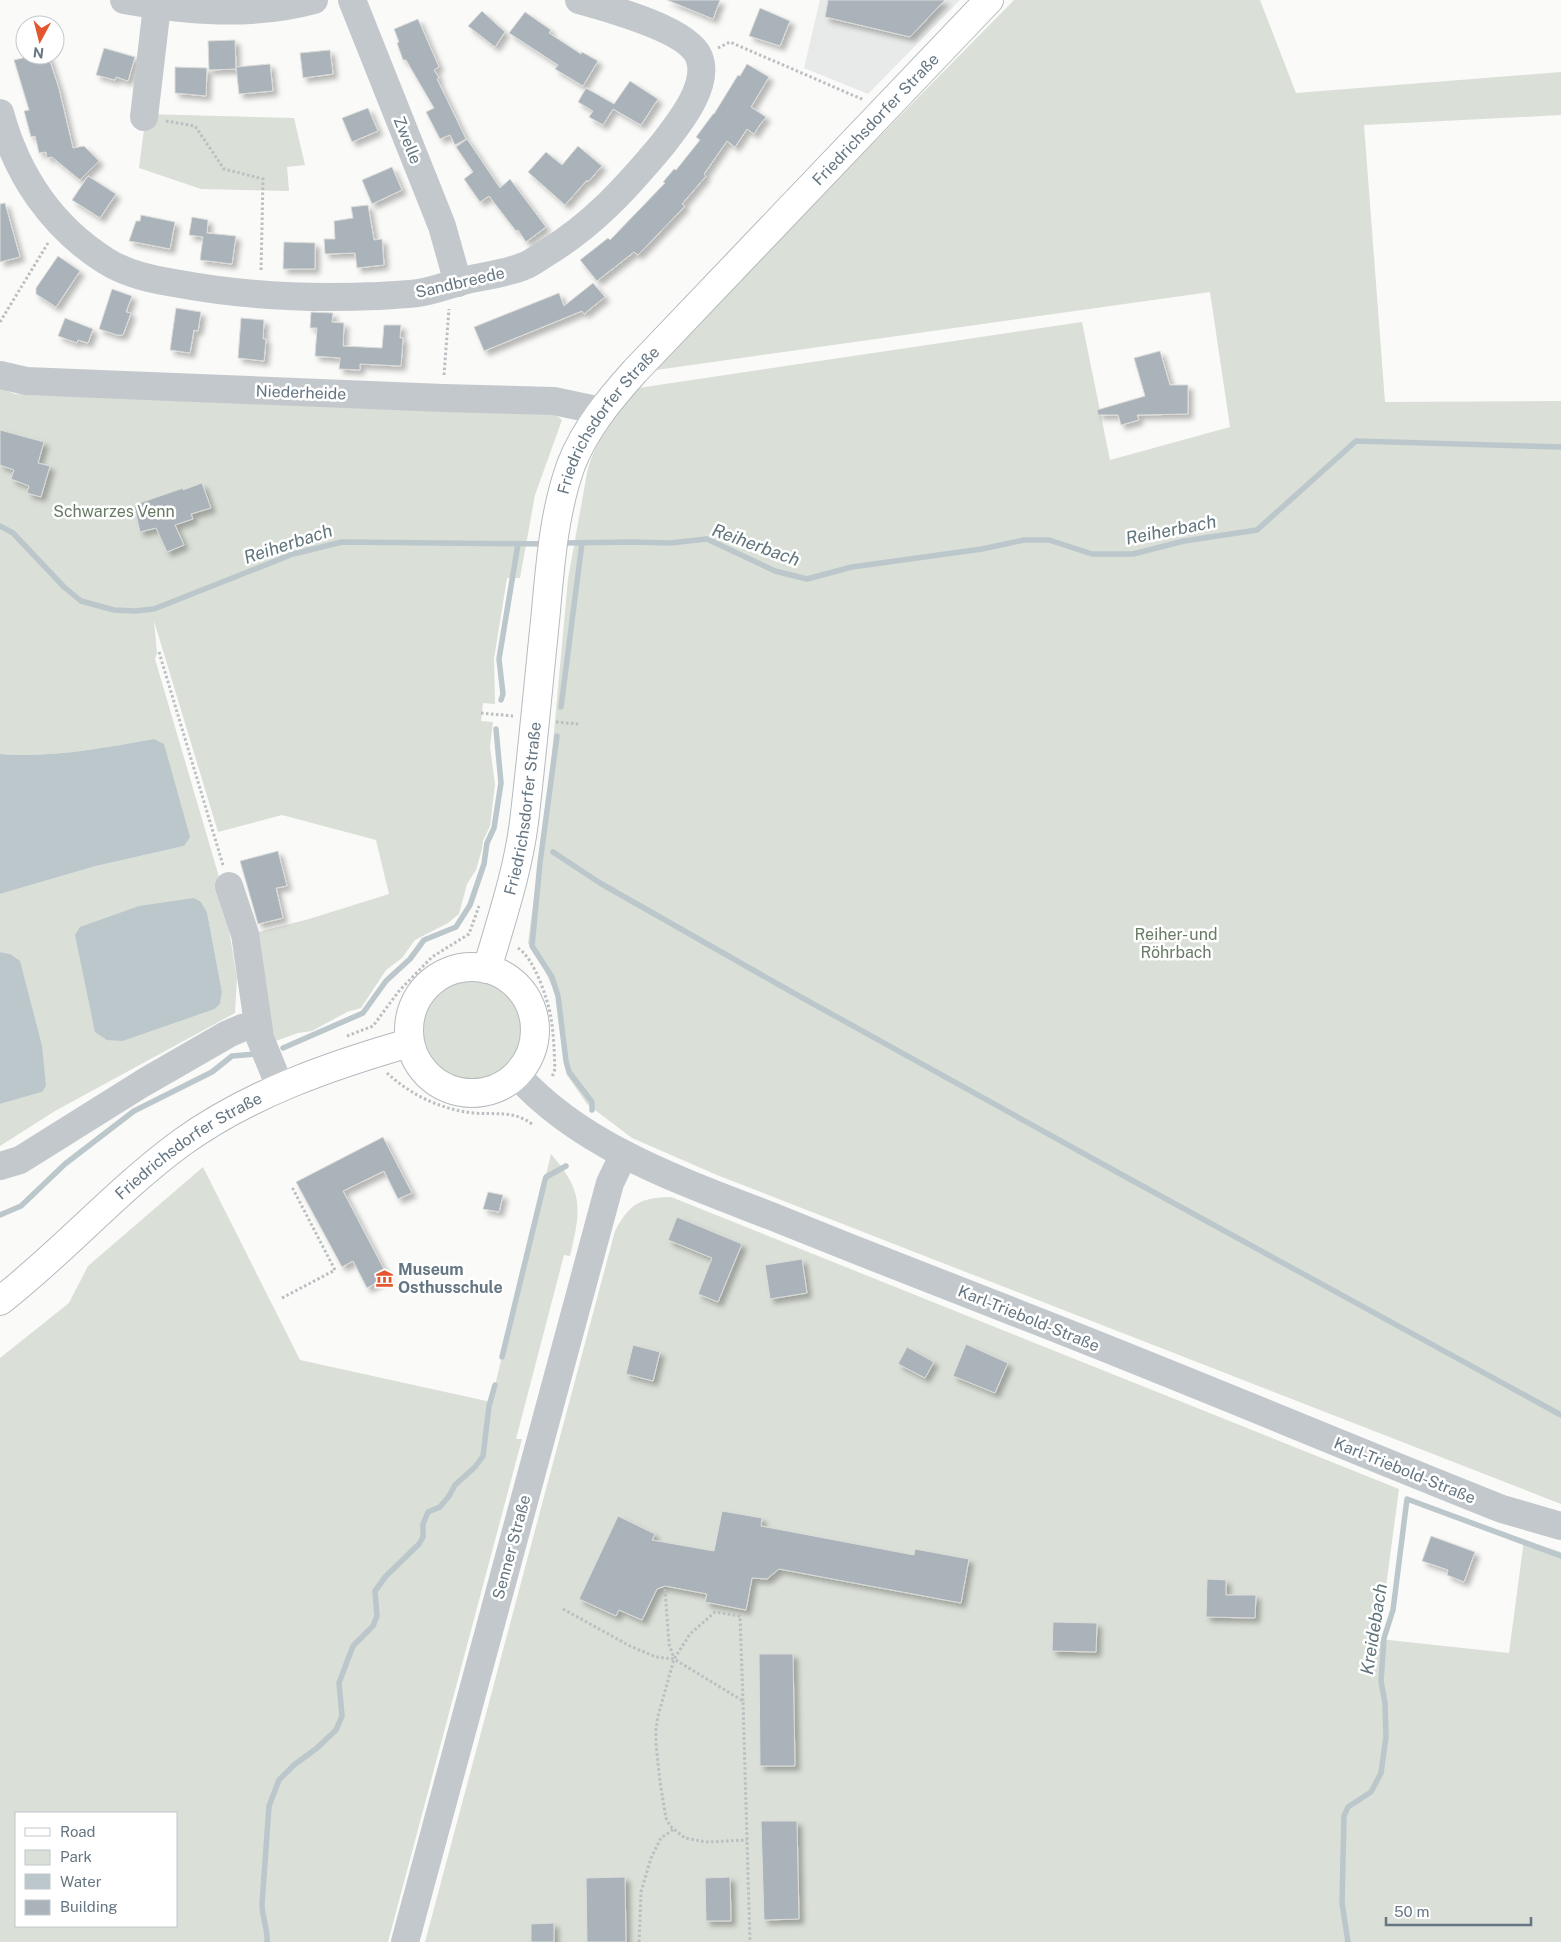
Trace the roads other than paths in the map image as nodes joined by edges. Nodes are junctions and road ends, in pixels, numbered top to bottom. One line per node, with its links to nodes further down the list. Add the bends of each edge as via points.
1 (124, 0): 6 (street)
2 (314, 0): 6 (street, via 231,11)
3 (352, 0): 9 (street, Zwelle, via 442,226)
4 (579, 0): 9 (street, Sandbreede, via 667,30 687,42 698,55 702,72 699,89 680,121 635,178 570,239 524,267)
5 (989, 0): 11 (main road, Friedrichsdorfer Straße, via 641,364)
6 (157, 6): 8 (street)
7 (0, 113): 9 (street, Sandbreede, via 22,170 40,201 60,224 108,263 147,278 261,295 338,298 419,293)
8 (144, 118)
9 (458, 283)
10 (0, 375): 11 (street, Niederheide, via 26,381 554,401)
11 (601, 411): 13 (main road, Friedrichsdorfer Straße, via 582,442 562,495 553,544 524,824)
12 (229, 886): 14 (street, via 245,934)
13 (487, 969): 15 (main road, via 466,967 431,982 418,996 410,1017); 16 (main road, via 506,977 523,993 534,1018 534,1044)
14 (257, 1025): 17 (street); 19 (street, via 228,1034 20,1160)
15 (409, 1043): 16 (main road, via 416,1062 429,1077 447,1089 468,1094 488,1092); 17 (main road, Friedrichsdorfer Straße)
16 (517, 1075): 18 (street, Karl-Triebold-Straße, via 539,1097 577,1126)
17 (280, 1087): 20 (main road, Friedrichsdorfer Straße, via 182,1142)
18 (624, 1154): 21 (street, Karl-Triebold-Straße, via 710,1192 1502,1509); 22 (street, Senner Straße, via 602,1211)
19 (0, 1166)
20 (0, 1301)
21 (1561, 1526)
22 (405, 1942)

